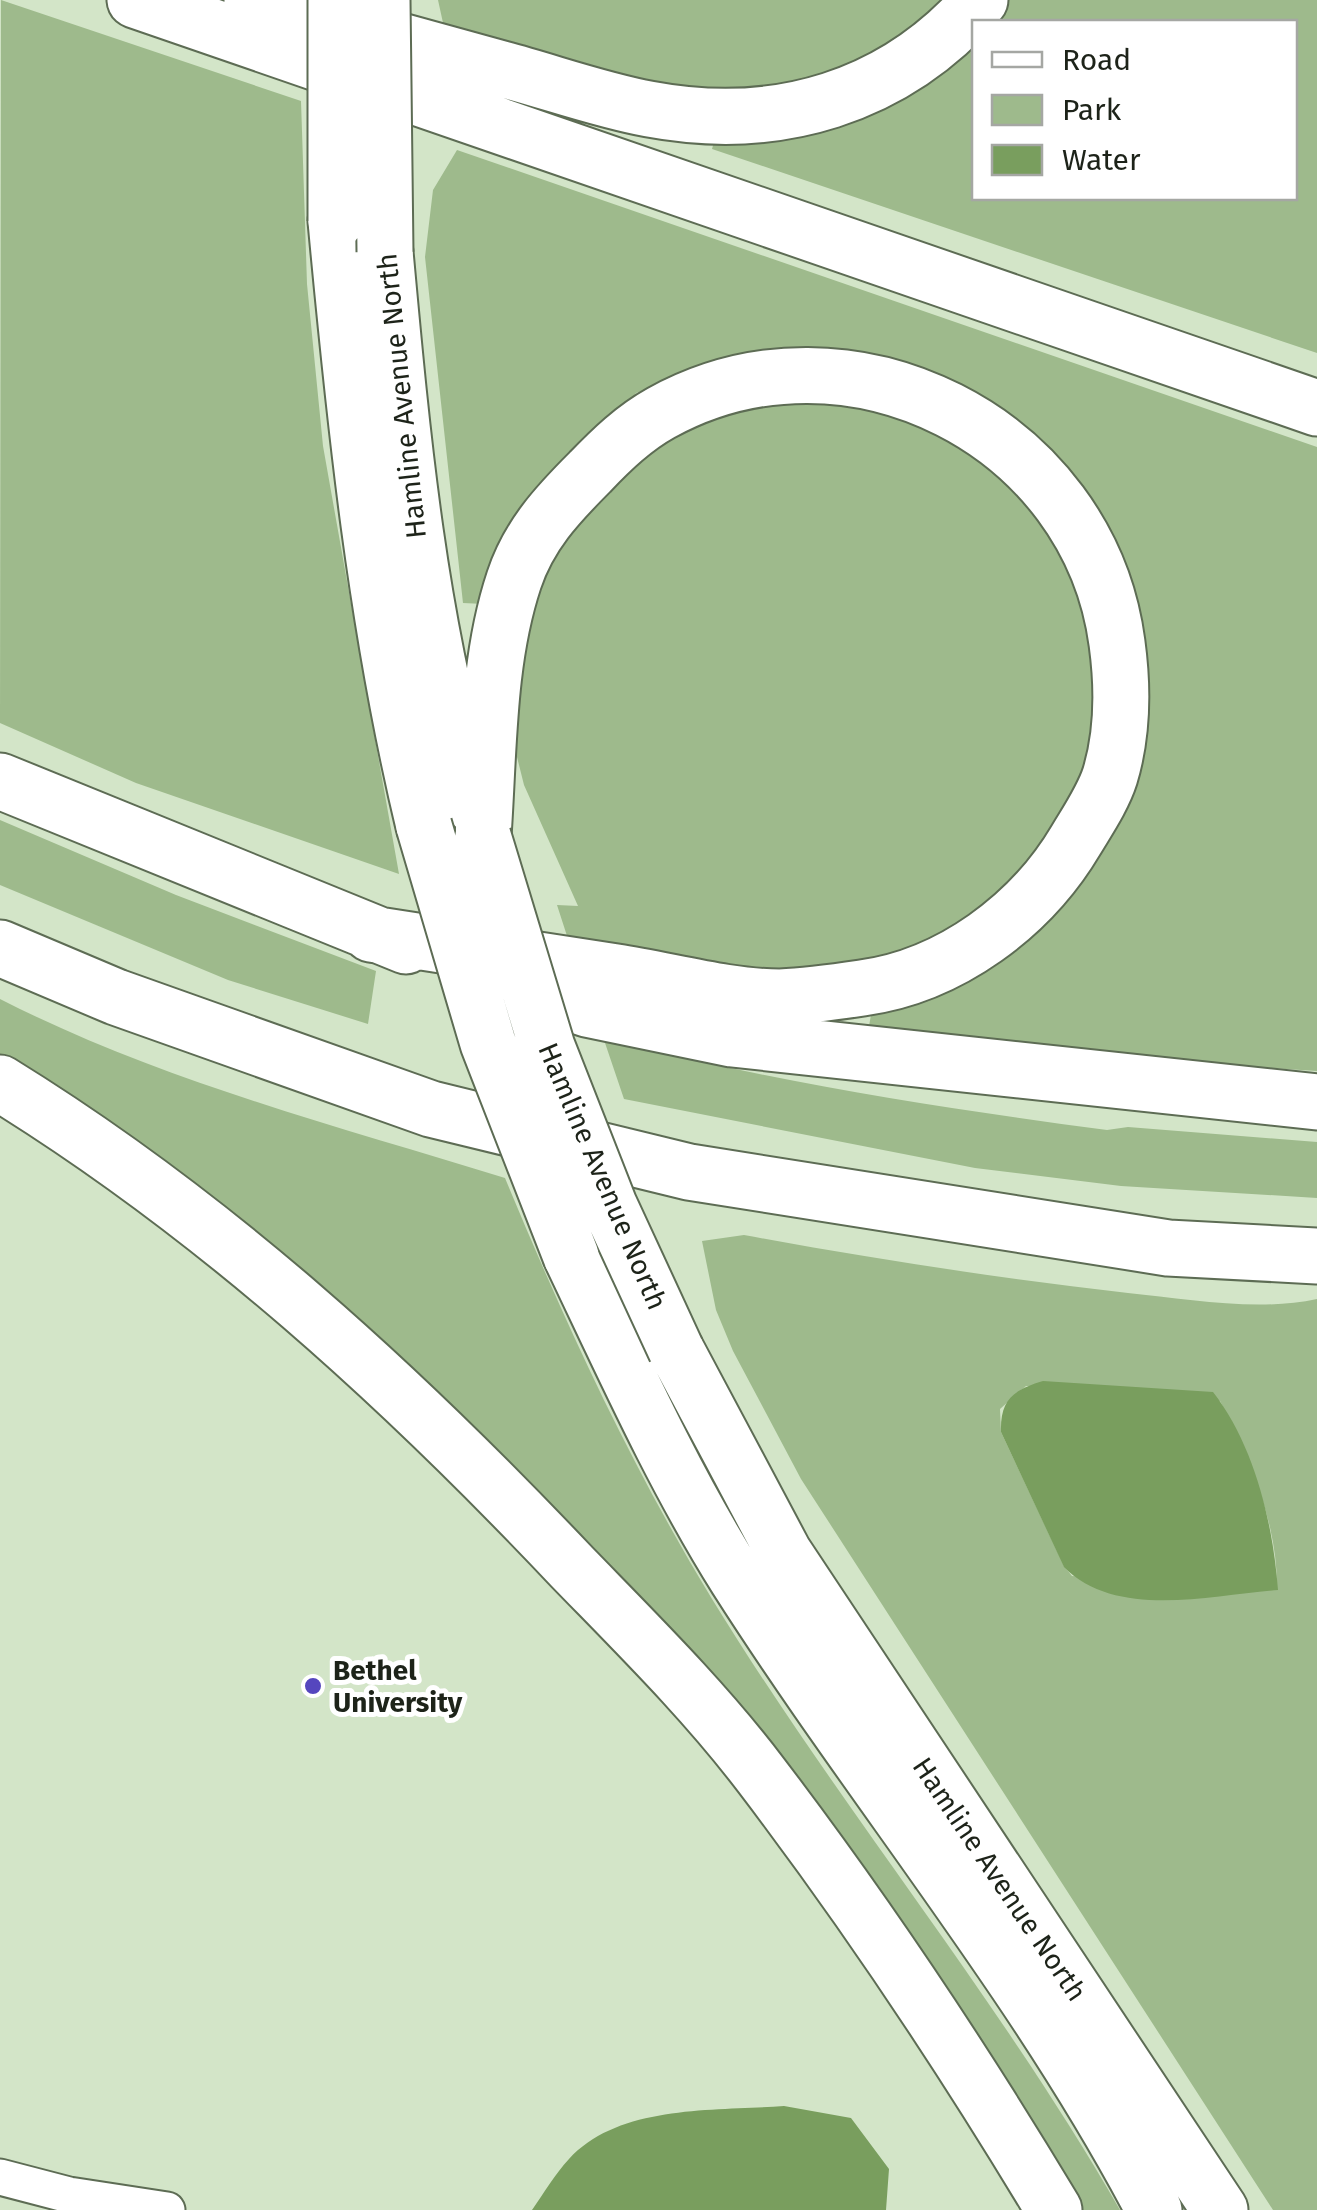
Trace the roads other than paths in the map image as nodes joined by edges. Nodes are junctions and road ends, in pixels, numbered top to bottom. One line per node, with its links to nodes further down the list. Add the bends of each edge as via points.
1 (135, 0): 6 (highway)
2 (252, 0): 5 (highway, via 649,109 730,118 816,106 882,81 946,39)
3 (336, 0): 17 (highway, Hamline Avenue North, bridge, via 336,221 356,437 406,750 488,1042 571,1256 647,1416 736,1576 1083,2082)
4 (382, 0): 8 (highway, Hamline Avenue North, bridge, via 384,252 402,442 453,736)
5 (980, 0)
6 (1317, 408)
7 (0, 780): 9 (highway)
8 (483, 836): 9 (highway, via 497,654 514,579 545,517 621,440 662,412 763,380 851,380 899,389 963,414 1011,450 1092,548 1108,592 1121,675 1109,779 1034,898 949,961 869,987 777,997); 18 (highway, Hamline Avenue North, bridge, via 548,1047 609,1204 676,1350 784,1552)
9 (371, 934): 12 (highway, via 587,1009 732,1039)
10 (0, 948): 13 (highway, via 431,1109 689,1172 1168,1248)
11 (0, 1083): 16 (highway, via 242,1253 522,1514 672,1671 759,1772 877,1934)
12 (1317, 1102)
13 (1317, 1256)
14 (0, 2177): 15 (street)
15 (167, 2210)
16 (1054, 2210)
17 (1154, 2210)
18 (1220, 2210)

